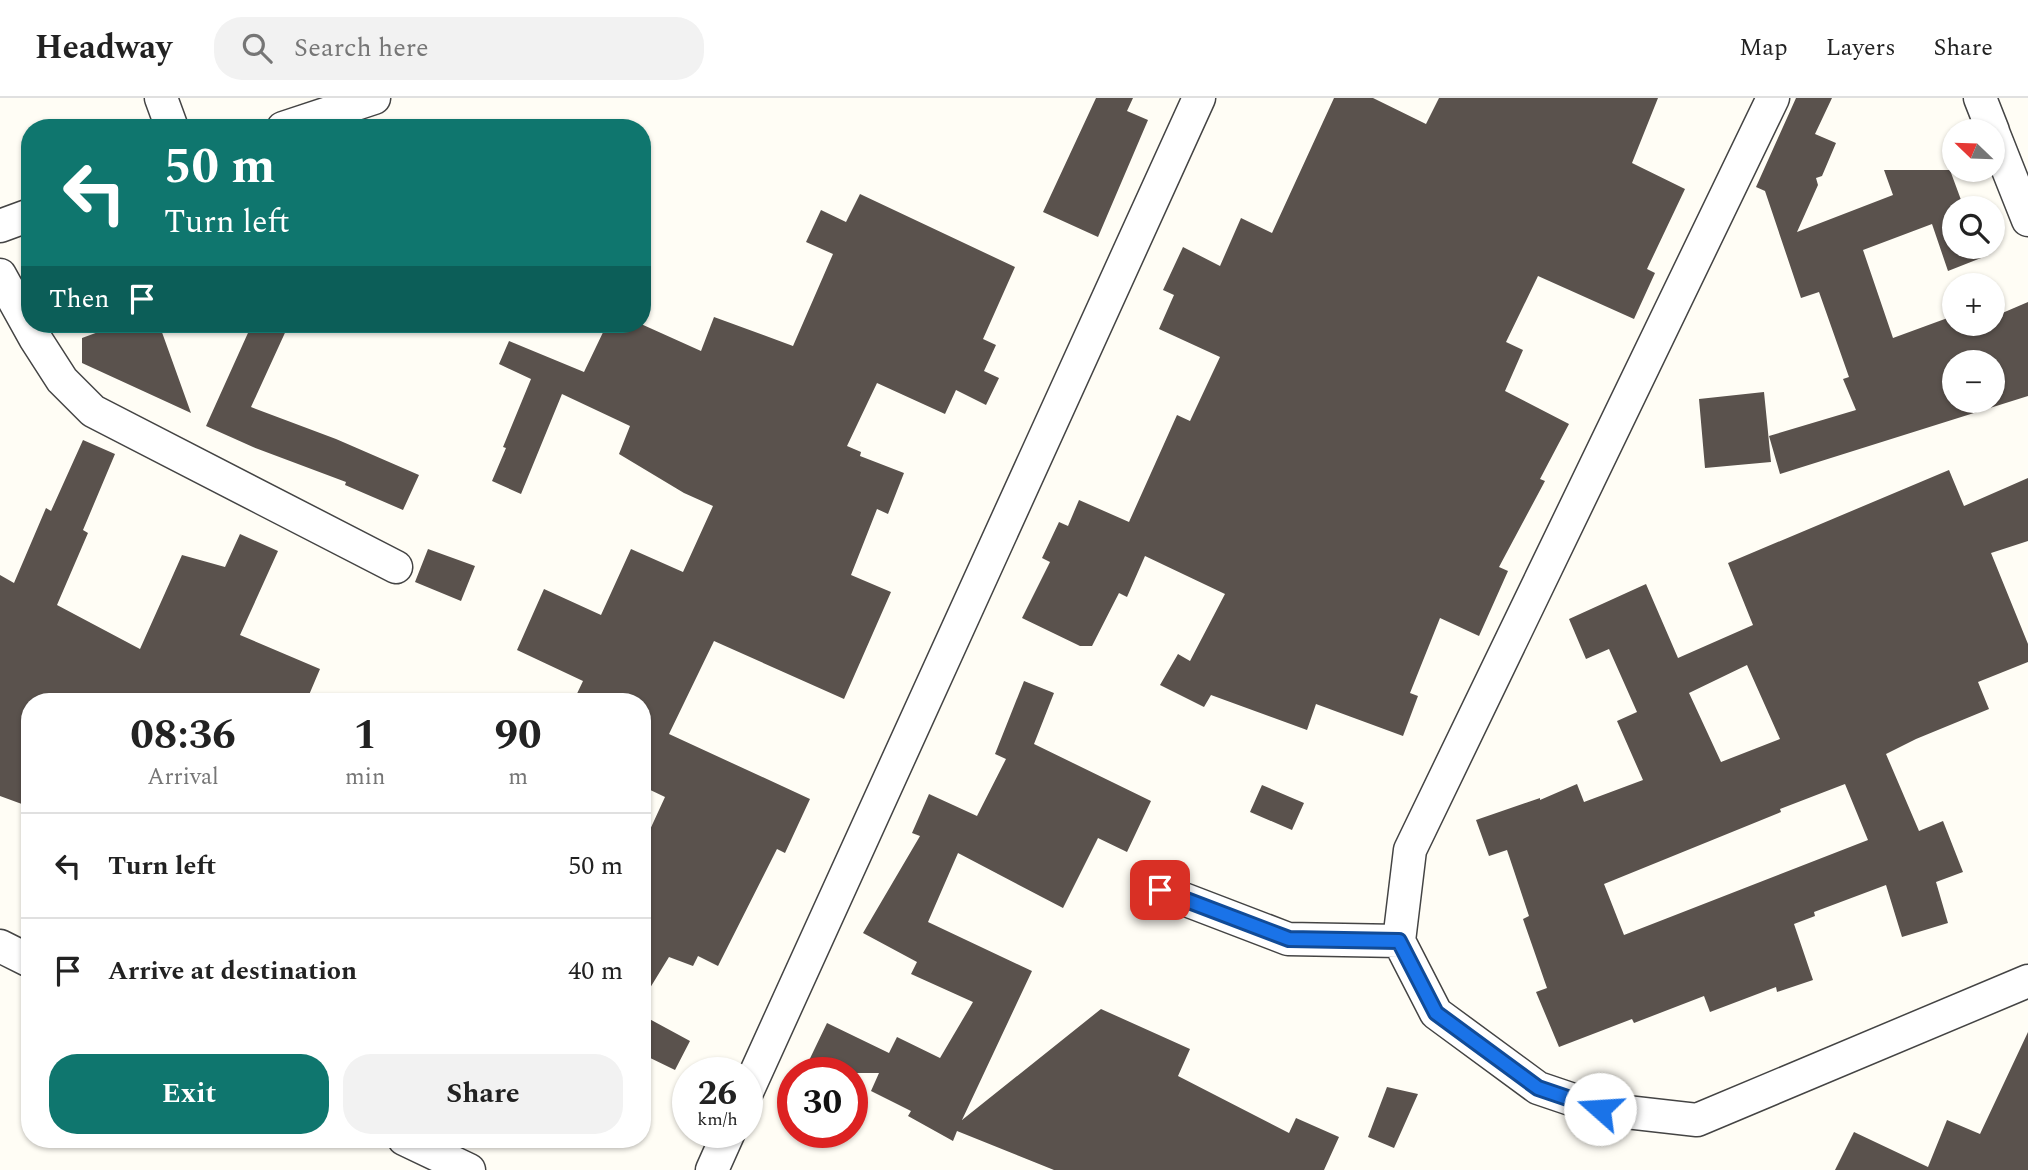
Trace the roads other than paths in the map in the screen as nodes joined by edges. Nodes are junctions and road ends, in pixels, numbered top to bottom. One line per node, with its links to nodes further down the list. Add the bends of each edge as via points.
1 (161, 98): 6 (street)
2 (374, 98): 7 (street)
3 (1199, 98): 22 (street)
4 (1773, 98): 18 (street, via 1410,850)
5 (1980, 98): 8 (street)
6 (169, 119)
7 (310, 119)
8 (1988, 119)
9 (2006, 165): 11 (street)
10 (21, 218): 12 (street)
11 (2028, 220)
12 (0, 226)
13 (0, 275): 14 (street)
14 (21, 313)
15 (32, 333): 16 (street, via 62,380 93,411)
16 (396, 567)
17 (1160, 890): 18 (street, via 1289,939)
18 (1399, 941): 21 (street, via 1436,1013 1538,1088 1600,1109 1697,1120)
19 (0, 946): 20 (street)
20 (21, 956)
21 (2028, 981)
22 (763, 1057)
23 (423, 1148): 25 (street)
24 (722, 1148): 26 (street)
25 (469, 1170)
26 (712, 1170)

